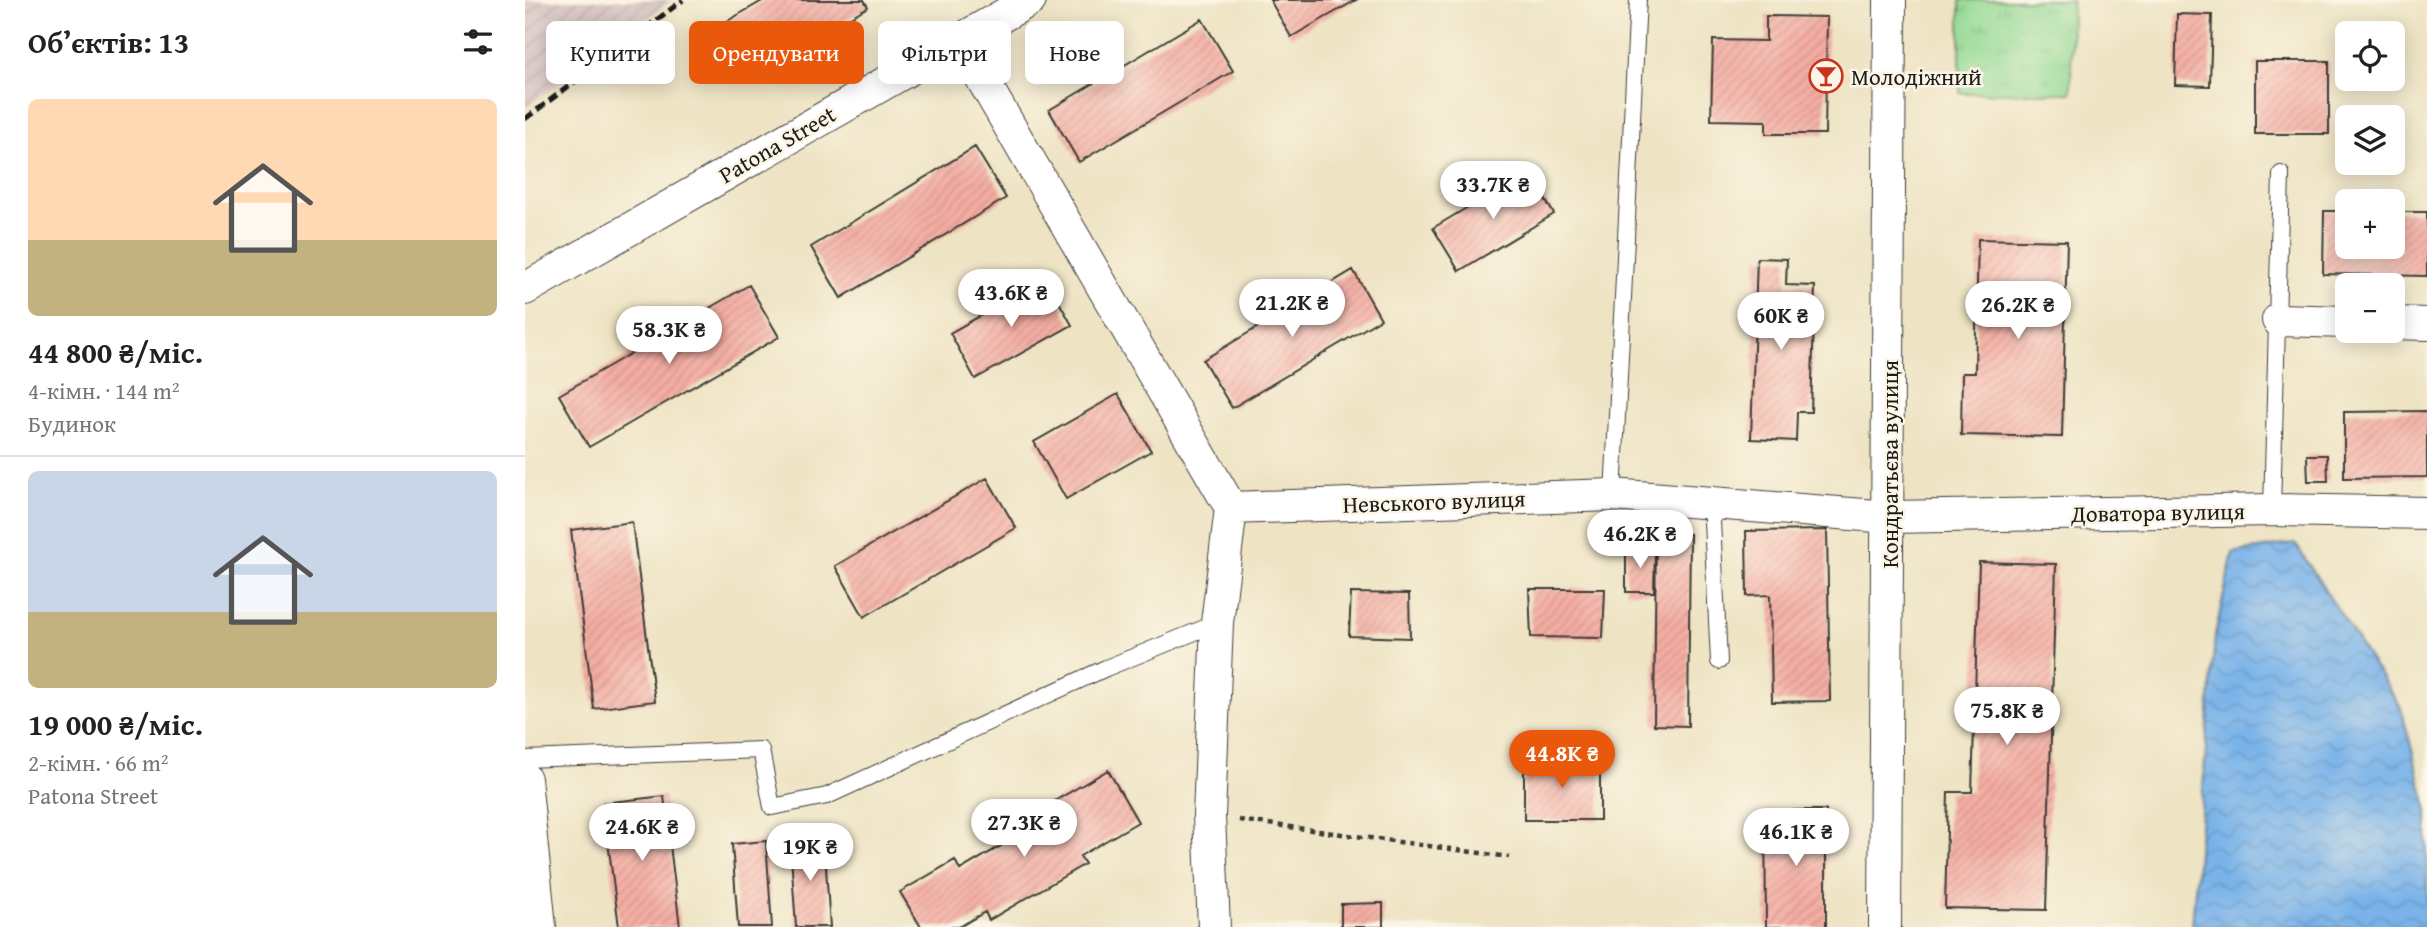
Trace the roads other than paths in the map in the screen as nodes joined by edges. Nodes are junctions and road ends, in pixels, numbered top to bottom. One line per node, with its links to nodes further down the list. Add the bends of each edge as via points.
1 (1030, 0): 4 (street, Patona Street)
2 (1638, 0): 13 (lane)
3 (1890, 0): 18 (street, Кондратьєва вулиця)
4 (993, 21)
5 (882, 84): 8 (street, Patona Street)
6 (985, 84): 15 (street)
7 (2281, 174): 9 (lane)
8 (525, 289)
9 (2279, 320): 10 (street); 16 (lane)
10 (2335, 322)
11 (2405, 323): 12 (street)
12 (2427, 324)
13 (1613, 495): 14 (street, Невського вулиця); 15 (street, Невського вулиця)
14 (1711, 501): 18 (street, Невського вулиця); 20 (lane)
15 (1231, 508): 19 (street)
16 (2272, 510): 17 (street, Доватора вулиця); 18 (street, Доватора вулиця)
17 (2427, 513)
18 (1889, 517): 25 (street, Кондратьєва вулиця)
19 (1217, 623): 21 (lane, via 1106,668 827,796 772,807 761,750); 24 (street, via 1209,816)
20 (1719, 661)
21 (525, 759)
22 (525, 779): 23 (street)
23 (540, 927)
24 (1214, 927)
25 (1885, 927)

